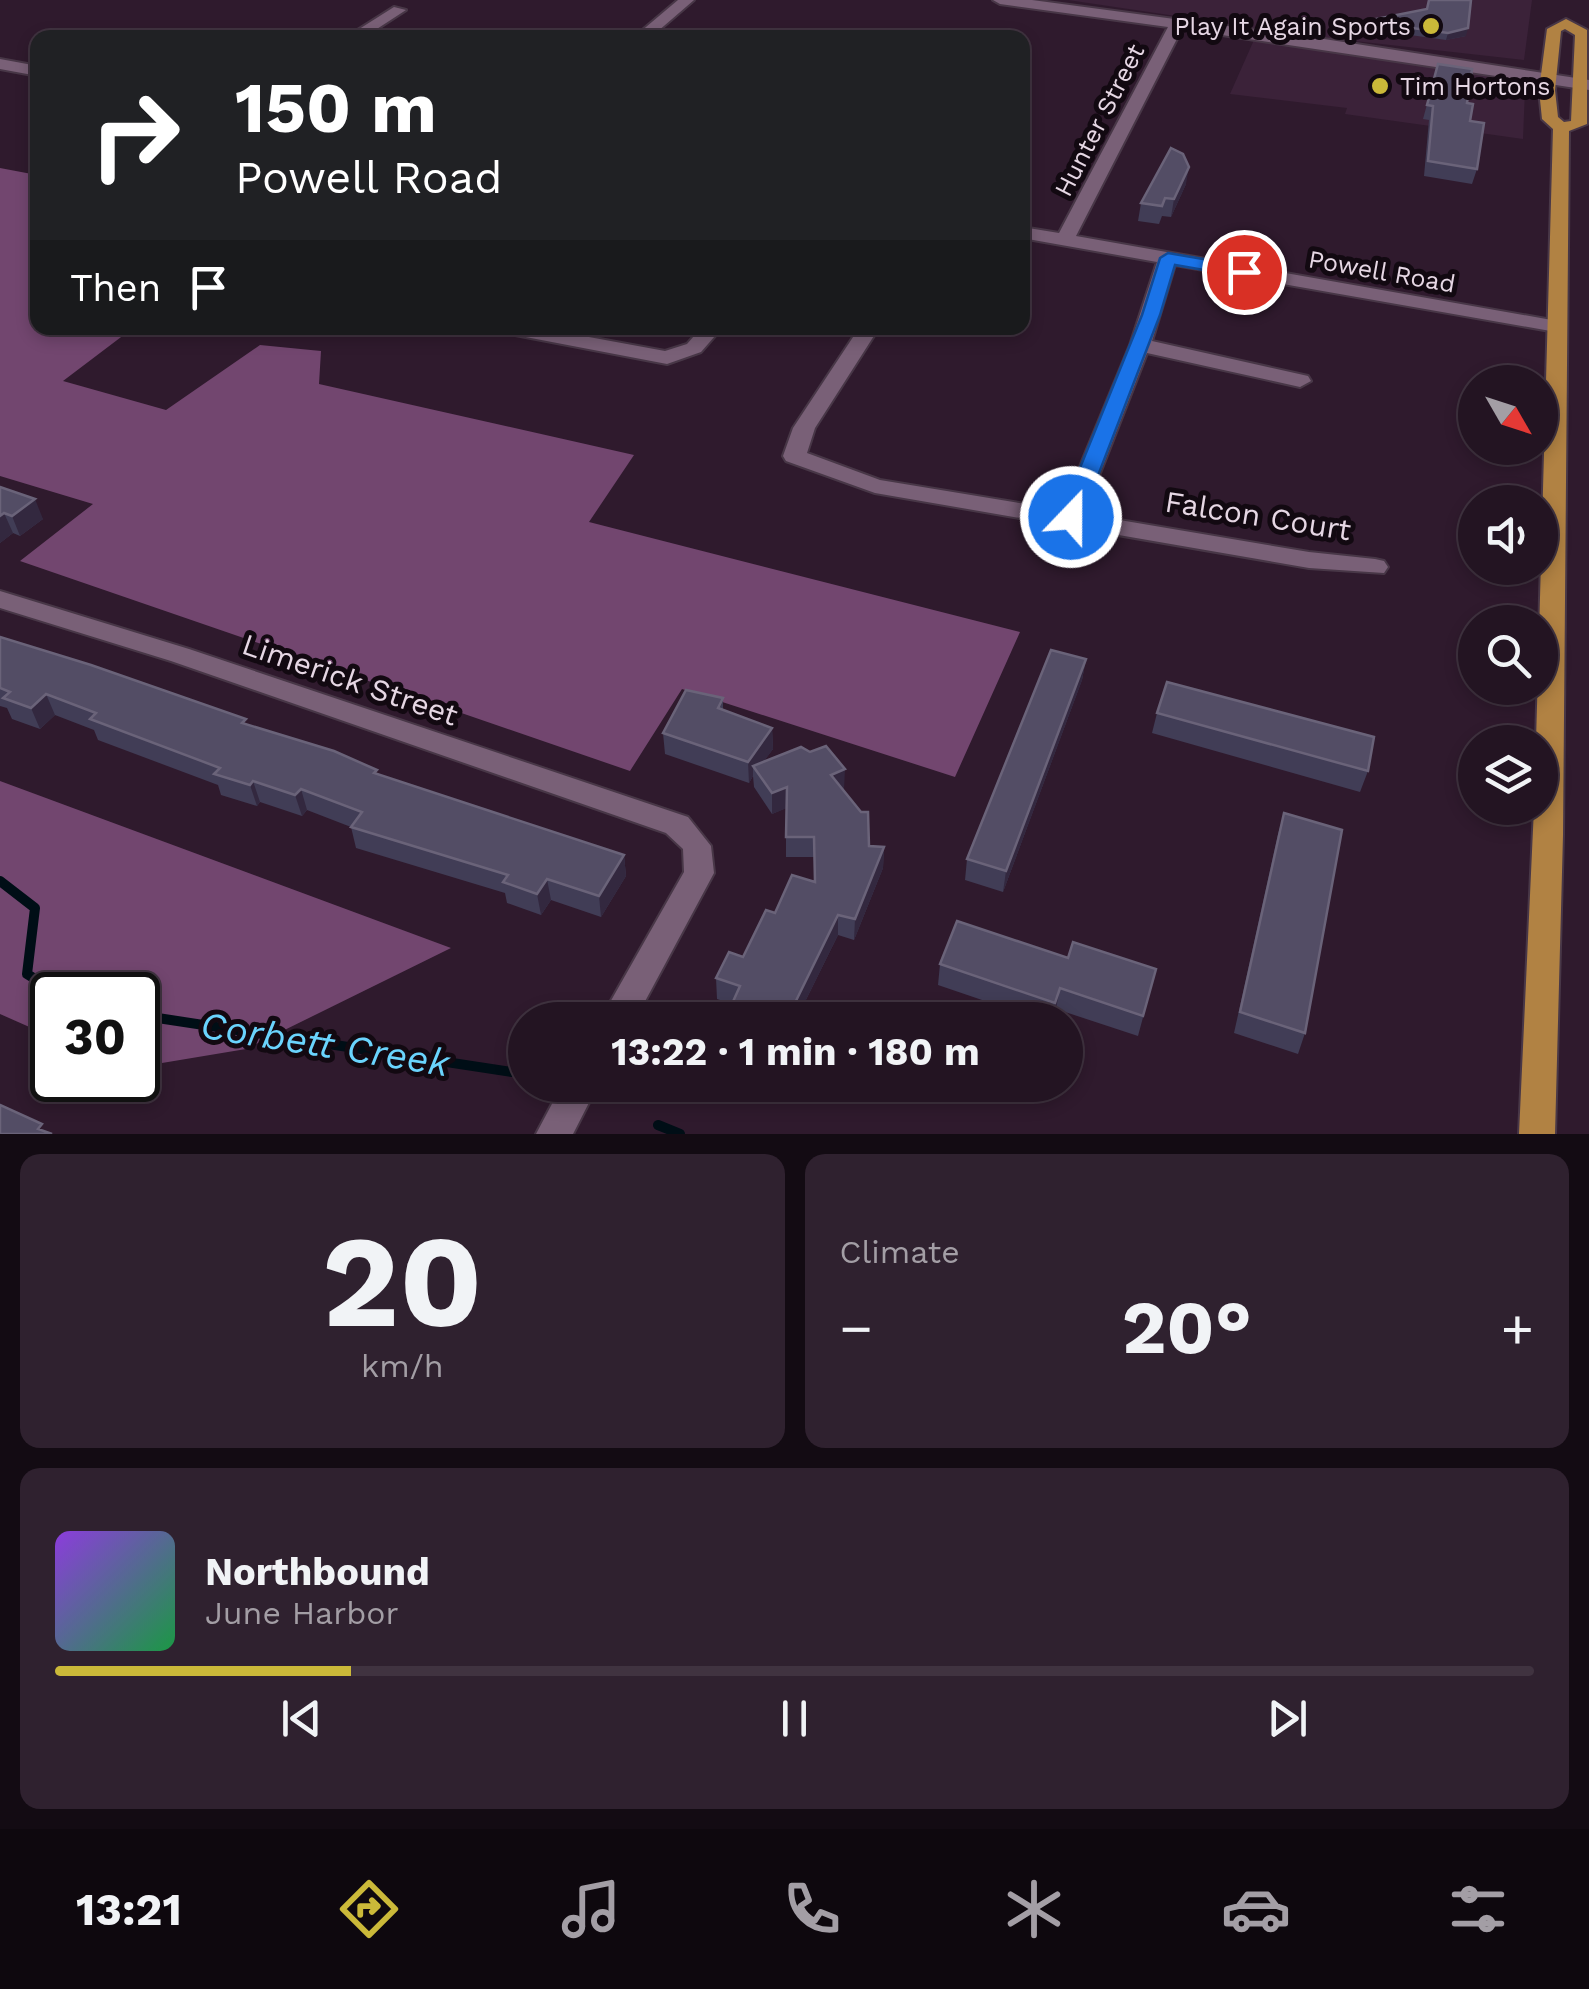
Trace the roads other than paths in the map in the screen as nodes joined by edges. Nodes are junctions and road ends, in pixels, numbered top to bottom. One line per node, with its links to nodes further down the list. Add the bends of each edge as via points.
1 (687, 0): 6 (street)
2 (1000, 0): 4 (street)
3 (399, 10): 5 (street)
4 (1178, 24): 9 (street); 13 (street, Hunter Street)
5 (365, 30)
6 (650, 30)
7 (0, 64): 8 (street)
8 (30, 69)
9 (1548, 77): 10 (street); 10 (main road, via 1554,30 1566,17 1582,33); 11 (main road, via 1550,119)
10 (1584, 84): 11 (main road, via 1579,124)
11 (1561, 128): 15 (main road)
12 (1030, 233): 13 (street, Powell Road)
13 (1065, 240): 14 (street, Powell Road)
14 (1168, 258): 15 (street, Powell Road); 19 (street)
15 (1556, 326): 27 (main road)
16 (547, 335): 17 (street, via 668,358 694,348)
17 (706, 335)
18 (864, 335): 21 (street, Falcon Court, via 804,428 794,456 875,486)
19 (1140, 345): 20 (street); 21 (street)
20 (1300, 381)
21 (1071, 517): 22 (street, Falcon Court)
22 (1375, 567)
23 (0, 599): 24 (street, Limerick Street, via 677,825 702,855 699,873)
24 (627, 1002)
25 (572, 1102): 26 (street)
26 (554, 1134)
27 (1536, 1134)

